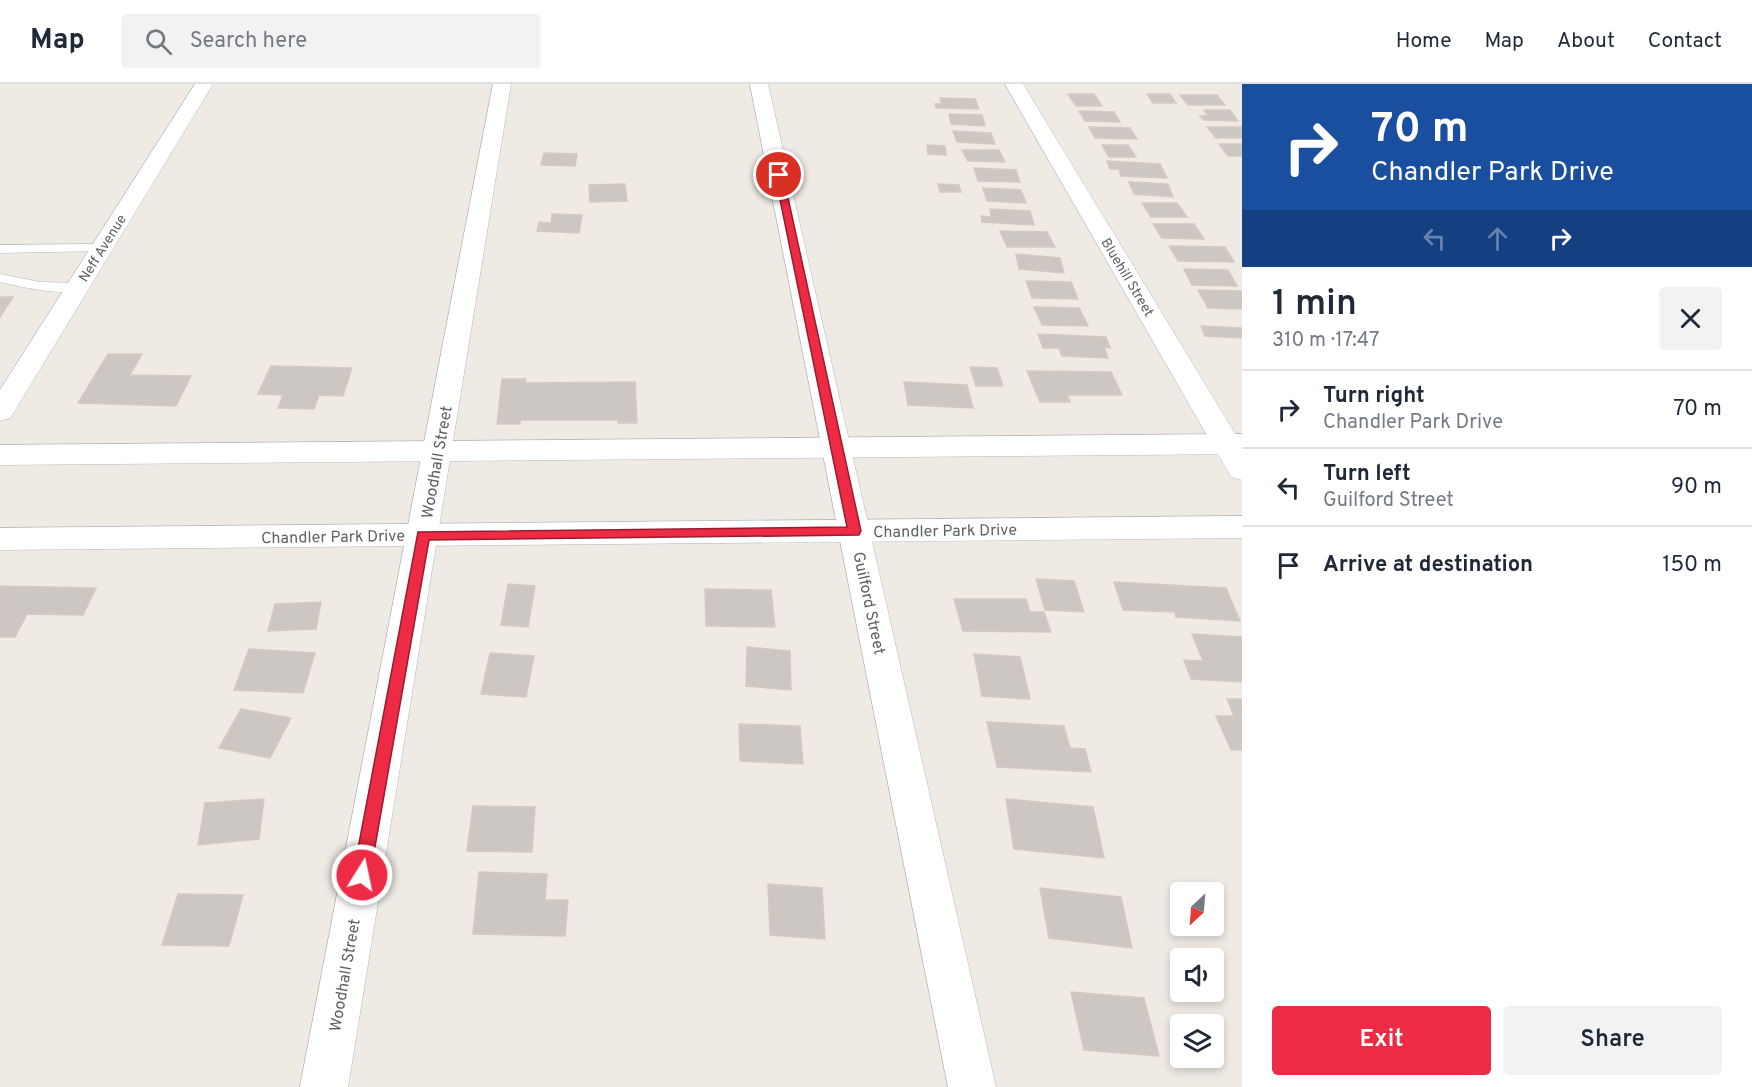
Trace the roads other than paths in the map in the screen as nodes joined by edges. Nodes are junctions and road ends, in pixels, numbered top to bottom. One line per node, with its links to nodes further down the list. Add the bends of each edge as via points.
1 (204, 84): 5 (street, Neff Avenue)
2 (502, 84): 12 (street, Woodhall Street)
3 (759, 84): 11 (street, Guilford Street)
4 (1014, 84): 10 (street, Bluehill Street)
5 (102, 248): 6 (lane); 8 (street, Neff Avenue)
6 (0, 249)
7 (0, 278): 8 (lane, via 40,286)
8 (78, 287): 9 (street, Neff Avenue)
9 (0, 412)
10 (1234, 444): 11 (street); 14 (street, Bluehill Street)
11 (838, 448): 12 (street); 16 (street, Guilford Street)
12 (438, 451): 13 (street); 17 (street, Woodhall Street)
13 (0, 455)
14 (1242, 470)
15 (1242, 527): 16 (street, Chandler Park Drive)
16 (855, 531): 17 (street, Chandler Park Drive); 20 (street, Guilford Street)
17 (423, 535): 18 (street, Chandler Park Drive); 19 (street, Woodhall Street)
18 (0, 539)
19 (324, 1087)
20 (972, 1087)

